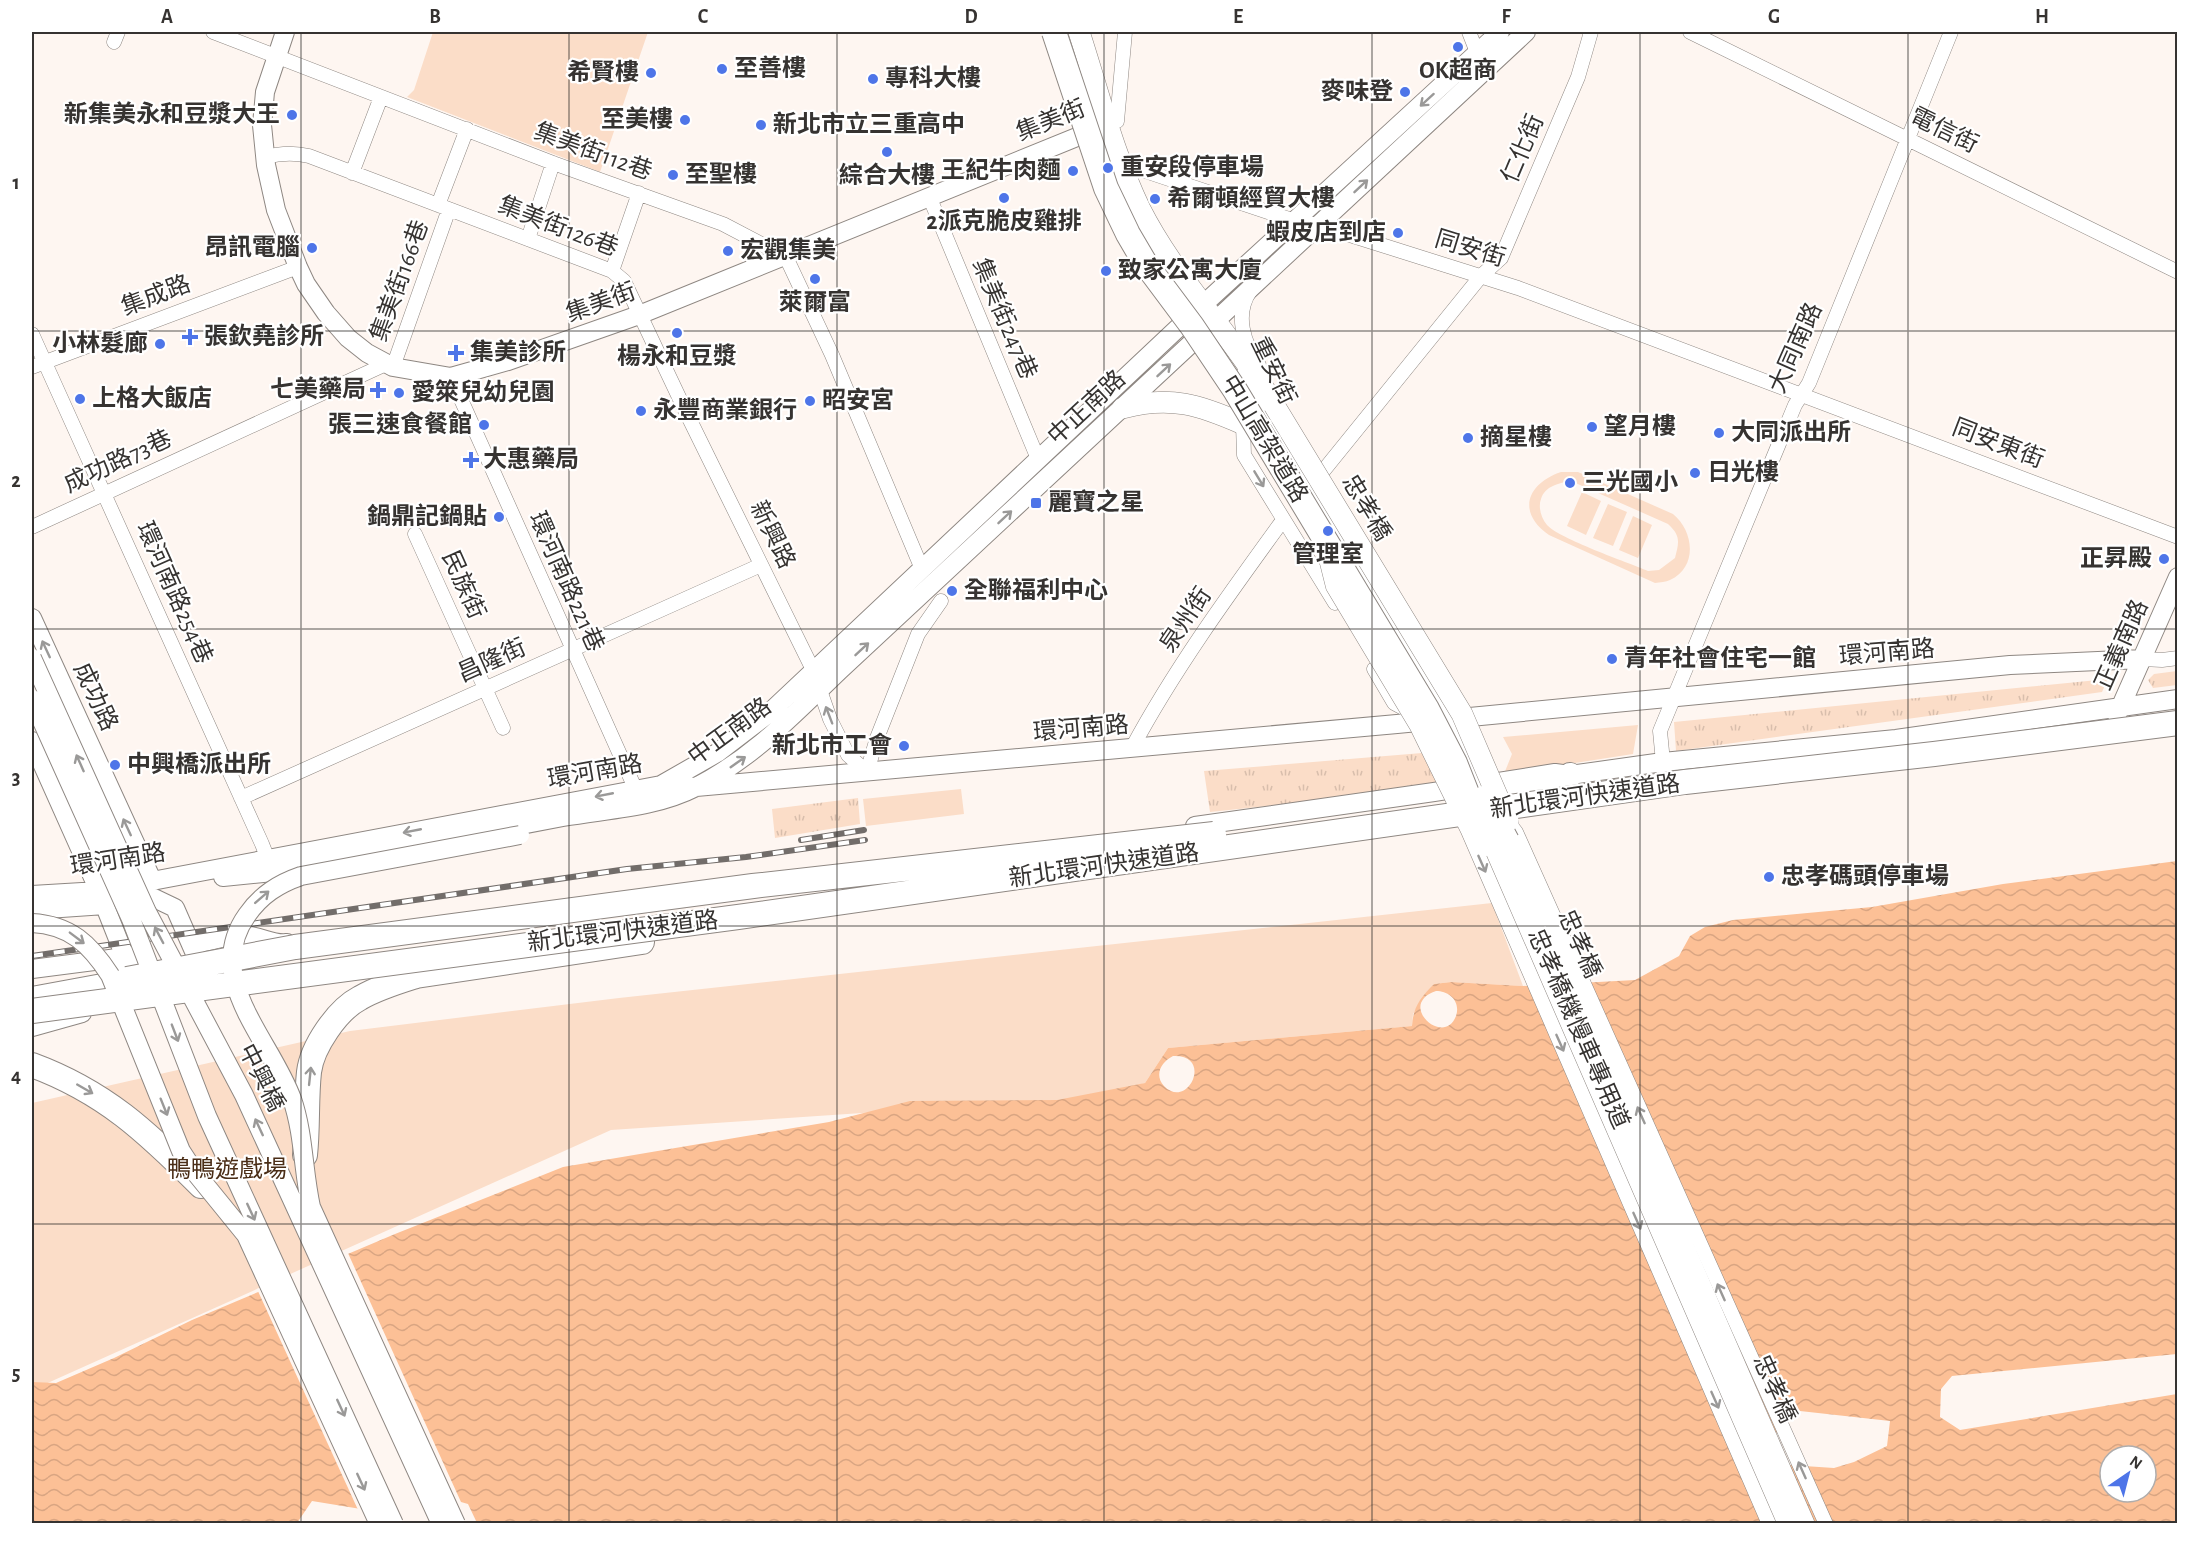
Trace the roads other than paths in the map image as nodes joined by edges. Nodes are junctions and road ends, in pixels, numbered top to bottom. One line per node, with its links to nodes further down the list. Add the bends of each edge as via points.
1 (213, 32): 15 (street, 集美街112巷)
2 (285, 32): 15 (street, 集美街)
3 (1045, 32): 20 (main road, 重安街)
4 (1054, 32): 95 (highway, 中山高架道路, bridge, via 1106,188 1128,234 1234,390)
5 (1071, 32): 95 (highway, 中山高架道路, bridge, via 1112,161 1144,231 1237,365 1416,665 1454,732)
6 (1079, 32): 18 (main road, 重安街)
7 (1125, 32): 18 (street, via 1117,121)
8 (1469, 32): 14 (street)
9 (1500, 32): 14 (street, 中正南路)
10 (1526, 32): 16 (street, 中正南路)
11 (1591, 32): 36 (street, 仁化街, via 1578,77 1501,258)
12 (1690, 32): 21 (street, 電信街)
13 (1951, 32): 21 (street, 大同南路)
14 (1477, 53): 16 (street); 29 (street, 中正南路, one-way to 29)
15 (276, 56): 17 (street, 集美街112巷); 22 (street, 集美街, via 262,110)
16 (1484, 72): 30 (street, 中正南路, one-way to 16)
17 (381, 97): 19 (street, 集美街112巷); 25 (street)
18 (1108, 124): 20 (street, 集美街); 24 (main road, 重安街)
19 (467, 129): 23 (street, 集美街112巷); 28 (street)
20 (1079, 136): 27 (street, 集美街); 41 (main road, 重安街, via 1109,217 1147,282)
21 (1909, 138): 35 (street, 電信街); 47 (street, 大同南路)
22 (265, 157): 25 (street, 集美街126巷, via 293,153); 33 (street, 集美街, via 276,210)
23 (554, 163): 26 (street, 集美街112巷); 31 (street)
24 (1121, 163): 29 (street, 同安街); 38 (main road, 重安街, via 1141,210)
25 (352, 173): 28 (street, 集美街126巷)
26 (639, 194): 32 (street, 集美街112巷, via 723,224); 34 (street)
27 (929, 196): 32 (street, 集美街); 50 (street, 集美街247巷)
28 (444, 207): 31 (street, 集美街126巷); 44 (street, 集美街166巷)
29 (1295, 221): 30 (street, 同安街); 38 (street, 中正南路)
30 (1318, 225): 36 (street, 同安街); 37 (street, 中正南路)
31 (528, 239): 34 (street, 集美街126巷)
32 (786, 256): 39 (street, 集美街); 59 (street)
33 (298, 267): 43 (street, 集成路); 44 (street, 集美街, via 326,313 348,338)
34 (612, 271): 39 (street, 集美街126巷, via 624,281)
35 (2178, 272)
36 (1480, 276): 47 (street, 同安街); 51 (street)
37 (1253, 287): 38 (street, 中正南路); 42 (street, 重安街, via 1243,309)
38 (1210, 313): 41 (street, 中正南路); 42 (main road, 重安街)
39 (639, 315): 45 (street, 集美街); 58 (street, 新興路)
40 (32, 334): 43 (street, 環河南路254巷)
41 (1186, 334): 46 (main road, 重安街); 48 (street, 中正南路, one-way to 41); 50 (street, 中正南路)
42 (1240, 344): 51 (street, 重安街); 64 (street, 重安街, via 1261,409); 95 (main road, 忠孝橋, bridge, via 1462,714)
43 (38, 365): 52 (street, 環河南路254巷)
44 (390, 366): 45 (street, 集美街); 52 (street, 成功路73巷)
45 (451, 377): 66 (street, 環河南路221巷)
46 (1216, 377): 49 (main road, 重安街); 65 (street, 重安街, via 1239,401)
47 (1802, 395): 56 (street, 同安東街); 74 (street, 大同南路)
48 (1123, 408): 49 (main road, via 1144,402 1182,402); 73 (street, 中正南路, one-way to 48)
49 (1243, 424): 53 (street, 重安街, one-way to 53, via 1244,455); 57 (main road, 忠孝橋)
50 (1038, 459): 59 (street, 中正南路)
51 (1324, 470): 63 (street, 重安街)
52 (104, 493): 54 (street, 成功路73巷); 93 (street, 環河南路254巷)
53 (1283, 520): 67 (street, 重安街); 85 (street, 泉州街, via 1153,710)
54 (32, 527)
55 (416, 534): 72 (street, 民族街)
56 (2178, 537)
57 (1327, 563): 95 (main road, 忠孝橋, bridge, via 1424,727 1465,810); 121 (street, 忠孝橋機慢車專用道, one-way to 121, bridge, via 1333,587 1417,727 1468,831)
58 (761, 565): 66 (street, 昌隆街); 71 (street, 新興路)
59 (922, 569): 71 (street, 中正南路)
60 (2178, 577): 70 (street, 正義南路)
61 (941, 602): 87 (street, via 918,634)
62 (32, 618): 97 (street, 成功路, one-way to 62)
63 (1418, 627): 64 (street); 79 (street, 重安街, via 1459,698)
64 (1401, 637): 65 (street); 79 (street, 重安街)
65 (1385, 646): 67 (street); 80 (street, 重安街)
66 (572, 649): 72 (street, 昌隆街); 92 (street, 環河南路221巷)
67 (1367, 657): 80 (street, 重安街, via 1394,703)
68 (32, 658): 119 (street, 中興橋, one-way to 68, bridge, via 244,1095 147,912)
69 (2178, 658): 70 (street)
70 (2142, 659): 74 (street, 環河南路, via 2010,665); 77 (street, 正義南路)
71 (813, 670): 73 (street, 新興路); 91 (street, 中正南路, via 768,714)
72 (485, 689): 82 (street, 民族街); 93 (street, 昌隆街)
73 (820, 689): 87 (street, 新興路, one-way to 73, via 848,755); 90 (street, 中正南路, one-way to 73, via 763,744)
74 (1674, 697): 79 (street, 環河南路); 86 (street, 大同南路, via 1660,731)
75 (32, 699): 118 (street, one-way to 118, bridge, via 131,919 207,1116)
76 (2178, 699): 77 (street)
77 (2121, 707): 83 (street, 正義南路); 86 (street, via 1896,738)
78 (2178, 707): 109 (highway, 新北環河快速道路, bridge, via 1683,767 1197,836 706,892 295,947)
79 (1451, 719): 80 (street, 環河南路); 94 (street, 重安街, via 1471,758)
80 (1431, 721): 85 (street, 環河南路); 94 (street, 重安街)
81 (2178, 724): 83 (street); 103 (highway, 新北環河快速道路, bridge, via 1685,782)
82 (502, 728)
83 (2109, 733): 89 (street)
84 (32, 741): 100 (street)
85 (1132, 748): 87 (street, 環河南路)
86 (1663, 762): 88 (street); 89 (street, 大同南路)
87 (867, 772): 90 (street, 環河南路)
88 (1570, 775): 94 (highway, via 1558,784)
89 (1665, 785): 94 (street, via 1534,804)
90 (696, 787): 91 (street, 中正南路)
91 (665, 792): 92 (street)
92 (639, 796): 96 (street, 環河南路, one-way to 96); 96 (street, 環河南路, via 595,811); 115 (street, one-way to 92, bridge, via 291,1098 232,975 232,946 239,925 254,904 286,881 301,876 520,835)
93 (242, 798): 96 (street, 環河南路254巷)
94 (1477, 802): 102 (street, via 1434,792 759,883); 106 (street, via 1085,874); 109 (highway, bridge, via 1140,851 297,962)
95 (1500, 836): 122 (main road, 忠孝橋); 123 (main road, 忠孝橋); 124 (street, 忠孝橋機慢車專用道, one-way to 95, via 1516,832)
96 (270, 865): 97 (street, 環河南路); 98 (street, 環河南路)
97 (152, 880): 98 (street); 100 (street, 環河南路)
98 (129, 886): 100 (street); 107 (street, via 175,908)
99 (32, 895): 100 (street, 環河南路)
100 (102, 898): 101 (street, 環河南路); 109 (street)
101 (32, 910)
102 (495, 914): 105 (street); 106 (street)
103 (738, 917): 112 (highway, 新北環河快速道路, bridge); 115 (highway, one-way to 103, bridge, via 309,1071 314,1056 329,1028 358,998 416,976 642,942)
104 (32, 923): 116 (street, one-way to 116, bridge, via 59,927 98,957 110,975 181,1151)
105 (276, 944): 107 (highway, via 250,957)
106 (500, 951): 107 (street, via 347,972)
107 (200, 966): 109 (highway)
108 (32, 969): 109 (street)
109 (129, 979): 110 (highway, 新北環河快速道路); 111 (highway); 112 (highway, via 116,996); 113 (street)
110 (32, 990)
111 (32, 999)
112 (32, 1010)
113 (32, 1027)
114 (32, 1065): 116 (highway, one-way to 116, bridge, via 64,1077 124,1114)
115 (305, 1155): 120 (street, bridge, via 311,1207)
116 (236, 1222): 117 (street, one-way to 117, bridge, via 260,1262)
117 (379, 1524)
118 (394, 1524)
119 (441, 1524)
120 (456, 1524)
121 (1769, 1524)
122 (1783, 1524)
123 (1804, 1524)
124 (1826, 1524)

